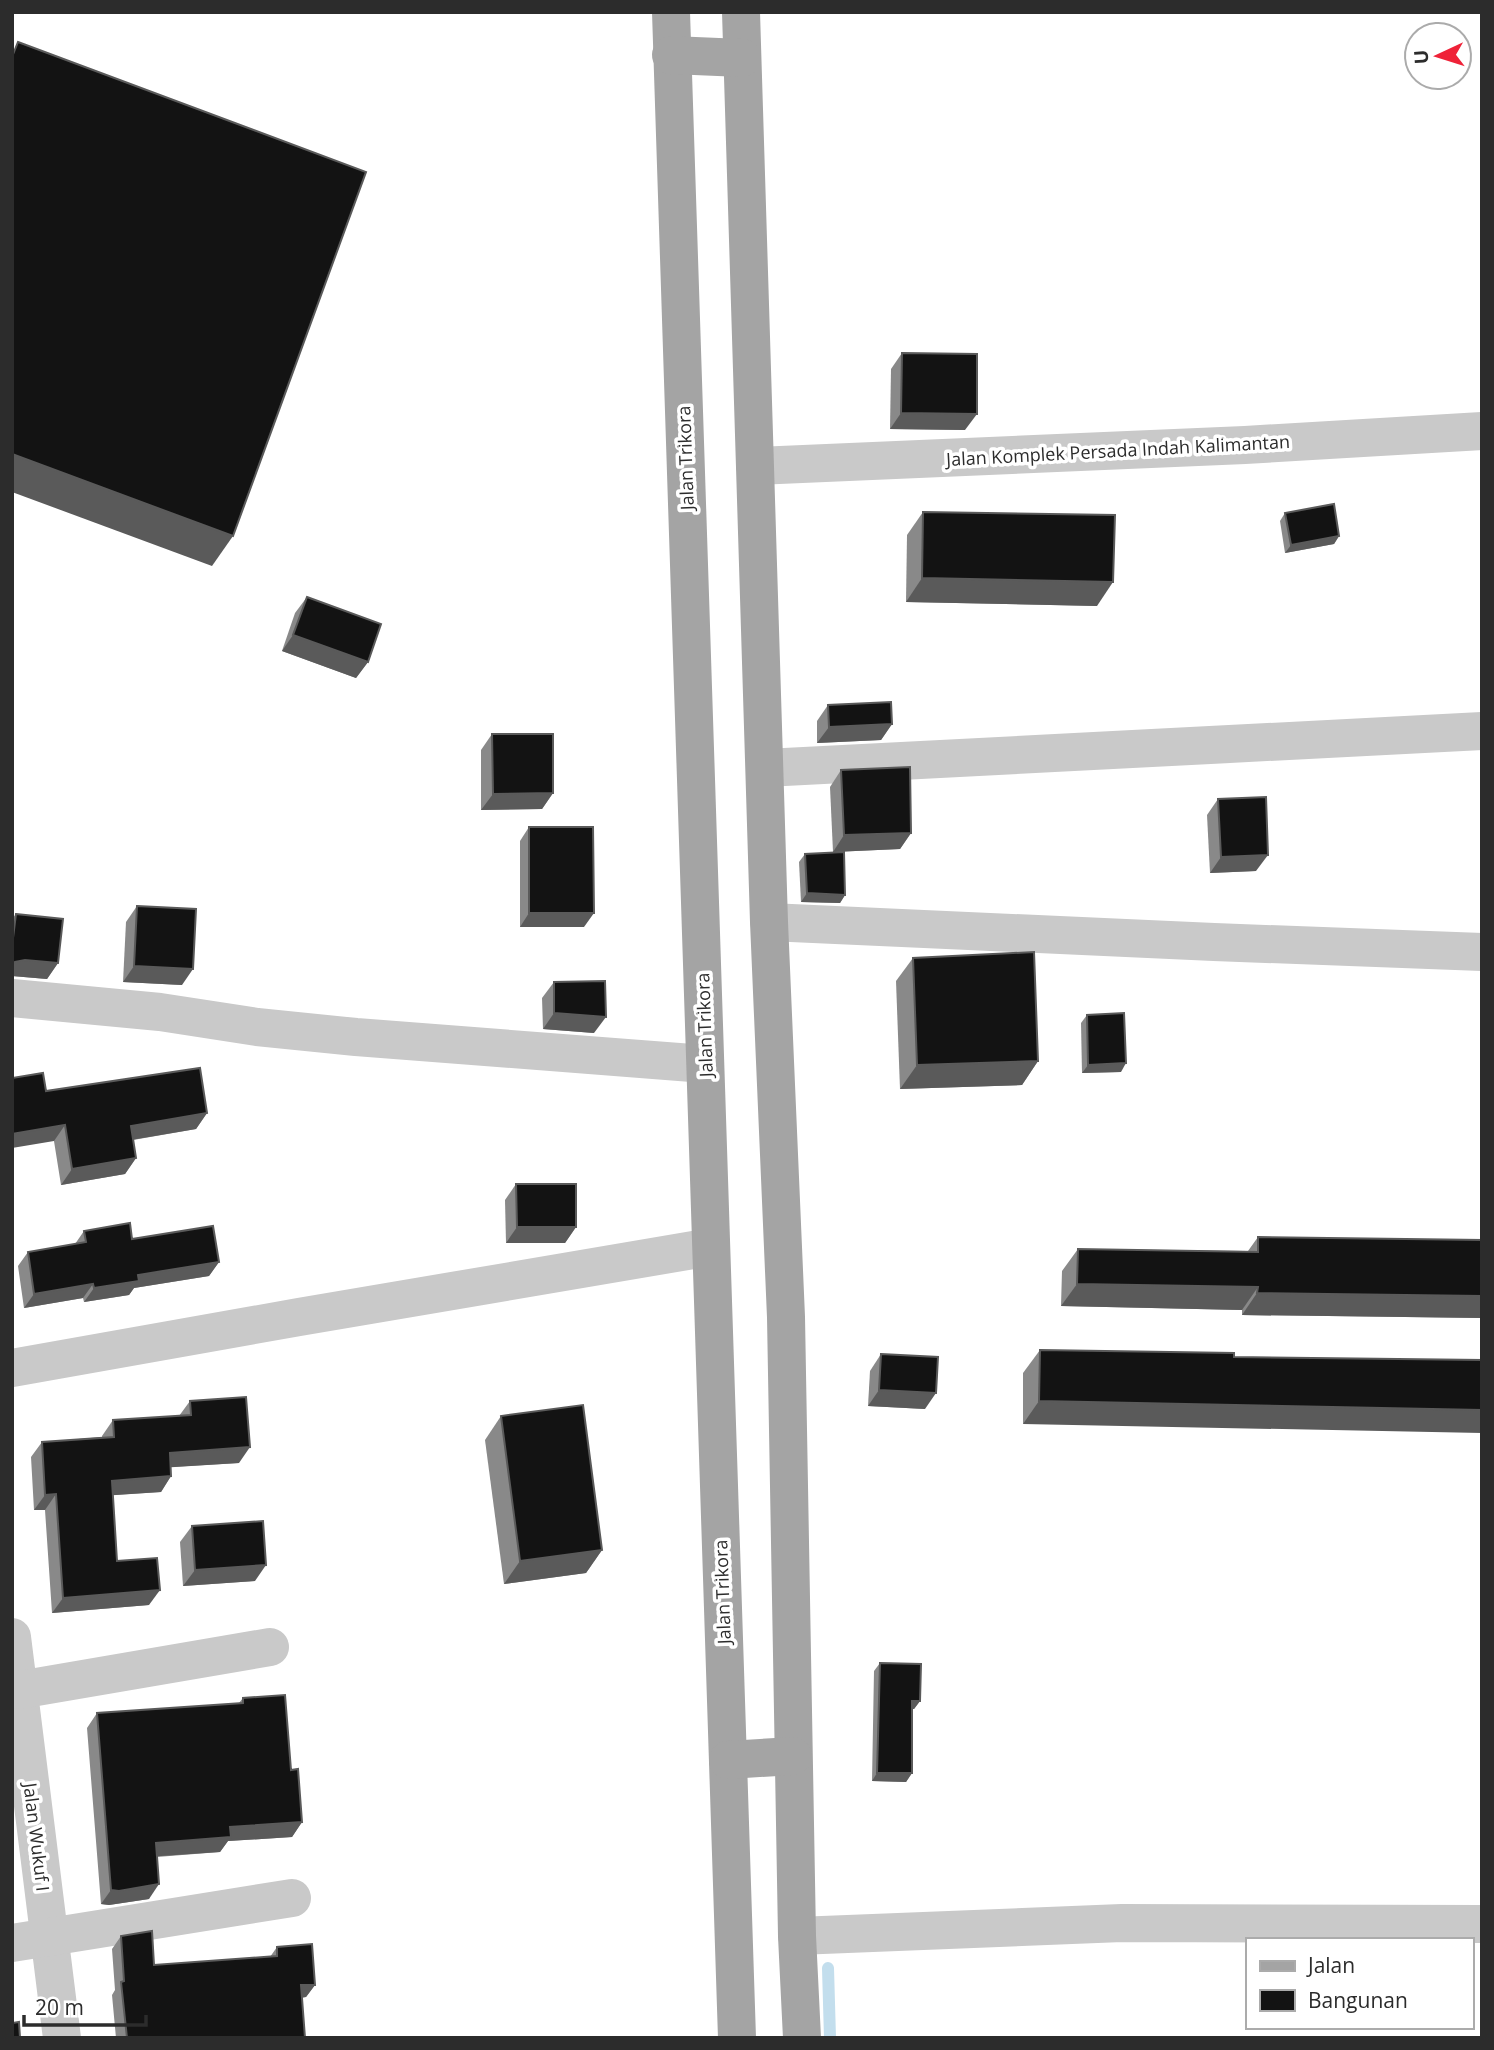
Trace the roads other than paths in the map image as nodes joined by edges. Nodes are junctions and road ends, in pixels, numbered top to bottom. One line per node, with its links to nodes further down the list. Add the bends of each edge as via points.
1 (671, 12): 3 (main road, Jalan Trikora)
2 (741, 12): 4 (main road)
3 (671, 55): 4 (main road); 12 (main road, Jalan Trikora)
4 (742, 58): 6 (main road)
5 (1482, 431): 6 (street, Jalan Komplek Persada Indah Kalimantan)
6 (755, 467): 8 (main road)
7 (1482, 731): 8 (street)
8 (765, 768): 9 (main road)
9 (769, 922): 10 (street); 18 (main road, via 786,1317)
10 (1482, 952)
11 (12, 998): 12 (street, via 356,1037)
12 (705, 1064): 13 (main road, Jalan Trikora)
13 (711, 1247): 14 (street); 19 (main road, Jalan Trikora)
14 (12, 1368)
15 (12, 1637): 17 (street, Jalan Wukuf I)
16 (270, 1647): 17 (street)
17 (19, 1689): 23 (street, Jalan Wukuf I)
18 (793, 1756): 19 (main road); 22 (main road)
19 (728, 1760): 26 (main road, Jalan Trikora)
20 (292, 1898): 23 (street)
21 (1482, 1924): 22 (street, via 1122,1923)
22 (797, 1936): 27 (main road)
23 (50, 1937): 24 (street); 25 (street, Jalan Wukuf I)
24 (12, 1943)
25 (62, 2038)
26 (737, 2038)
27 (802, 2038)

